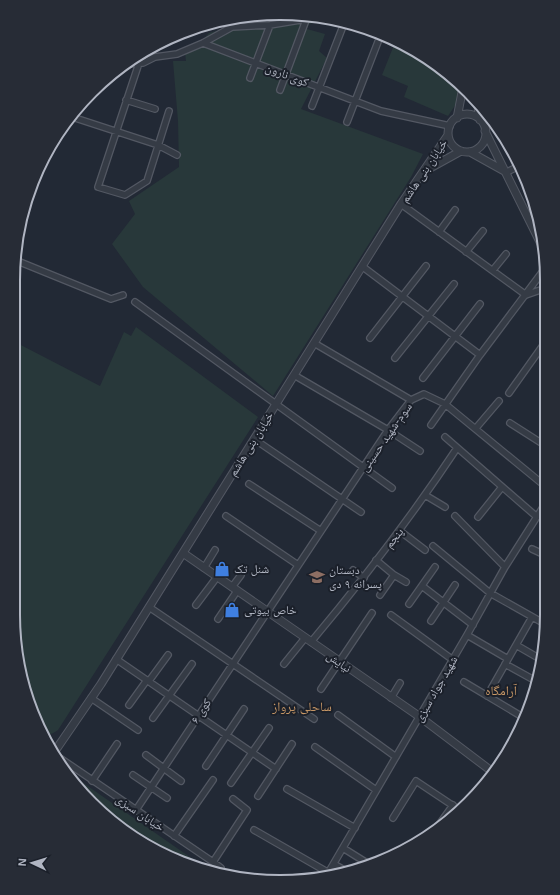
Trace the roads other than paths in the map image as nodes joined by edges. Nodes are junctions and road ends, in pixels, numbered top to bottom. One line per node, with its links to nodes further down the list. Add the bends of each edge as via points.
1 (298, 21): 3 (street)
2 (305, 21): 9 (street)
3 (270, 25): 6 (street, via 232,27); 8 (street)
4 (342, 28): 11 (street)
5 (379, 40): 15 (street)
6 (203, 43): 7 (street, via 177,54 155,57); 8 (street, کوی نارون)
7 (139, 63): 14 (street)
8 (256, 63): 9 (street, کوی نارون); 10 (street)
9 (286, 74): 11 (street, کوی نارون); 12 (street)
10 (250, 78)
11 (320, 88): 15 (street, کوی نارون); 16 (street)
12 (280, 90)
13 (461, 94): 20 (street)
14 (126, 100): 17 (street); 25 (street)
15 (355, 101): 23 (street); 24 (street, کوی نارون, via 381,111)
16 (312, 106)
17 (155, 109)
18 (169, 110): 28 (street)
19 (479, 114): 22 (street)
20 (456, 118): 22 (street, via 471,115); 24 (street)
21 (77, 119): 25 (street)
22 (480, 120): 26 (street)
23 (347, 122)
24 (450, 126): 27 (street)
25 (115, 131): 28 (street); 28 (street, via 98,187 125,195 147,181)
26 (485, 131): 30 (street, via 482,144); 33 (street)
27 (448, 135): 29 (street, via 452,145); 34 (street, خیابان بنی هاشم)
28 (158, 145): 31 (street)
29 (461, 151): 30 (street); 34 (street)
30 (470, 152): 33 (street)
31 (177, 155)
32 (514, 168): 33 (street)
33 (507, 172): 39 (street)
34 (422, 173): 35 (street, خیابان بنی هاشم)
35 (401, 204): 38 (street); 44 (street, خیابان بنی هاشم)
36 (455, 210): 38 (street)
37 (483, 231): 40 (street)
38 (439, 232): 40 (street)
39 (536, 232)
40 (466, 252): 45 (street)
41 (506, 254): 45 (street)
42 (21, 262): 49 (street, via 111,299)
43 (426, 266): 51 (street)
44 (363, 267): 51 (street); 57 (street, خیابان بنی هاشم)
45 (492, 270): 50 (street)
46 (540, 276): 50 (street)
47 (454, 284): 54 (street)
48 (540, 290): 50 (street)
49 (123, 295)
50 (526, 295): 59 (street)
51 (402, 296): 54 (street); 56 (street)
52 (135, 302): 67 (street)
53 (480, 304): 55 (street)
54 (428, 316): 55 (street); 60 (street)
55 (455, 336): 59 (street); 62 (street)
56 (370, 338)
57 (314, 343): 61 (street, خیابان بنی هاشم); 64 (street)
58 (540, 349): 63 (street)
59 (480, 355): 66 (street)
60 (395, 358)
61 (294, 375): 67 (street, خیابان بنی هاشم); 71 (street)
62 (422, 378)
63 (508, 393)
64 (411, 400): 66 (street, سوم-شهید حسینی, via 424,394); 71 (street, سوم-شهید حسینی)
65 (499, 401): 70 (street)
66 (445, 404): 69 (street); 70 (street, سوم-شهید حسینی)
67 (275, 405): 73 (street, خیابان بنی هاشم); 77 (street)
68 (510, 423): 74 (street)
69 (431, 425)
70 (476, 428): 78 (street, سوم-شهید حسینی)
71 (388, 430): 76 (street); 77 (street, سوم-شهید حسینی)
72 (445, 438): 75 (street)
73 (254, 439): 83 (street); 97 (street, خیابان بنی هاشم)
74 (540, 442)
75 (457, 448): 80 (street); 82 (street, پنجم)
76 (420, 452)
77 (364, 468): 81 (street); 83 (street, سوم-شهید حسینی)
78 (540, 482)
79 (249, 484): 91 (street)
80 (502, 487): 89 (street); 90 (street)
81 (392, 488)
82 (425, 495): 84 (street); 92 (street, پنجم)
83 (343, 499): 85 (street); 91 (street, سوم-شهید حسینی)
84 (446, 507)
85 (361, 512)
86 (540, 512): 90 (street, شهید جواد سبزی)
87 (226, 516): 100 (street)
88 (456, 516): 102 (street)
89 (478, 517)
90 (537, 517): 102 (street, شهید جواد سبزی)
91 (321, 531): 100 (street, سوم-شهید حسینی)
92 (400, 531): 96 (street); 99 (street, پنجم)
93 (433, 546): 113 (street)
94 (532, 549): 98 (street)
95 (215, 550): 103 (street)
96 (425, 550)
97 (183, 553): 103 (street, نیایش); 118 (street, خیابان بنی هاشم)
98 (540, 553)
99 (376, 560): 106 (street); 108 (street, پنجم)
100 (298, 565): 119 (street, سوم-شهید حسینی)
101 (435, 567): 111 (street)
102 (505, 567): 113 (street, شهید جواد سبزی)
103 (204, 568): 107 (street, نیایش)
104 (353, 570): 108 (street)
105 (241, 575): 112 (street)
106 (394, 575): 109 (street); 114 (street)
107 (217, 577): 112 (street, نیایش); 117 (street)
108 (364, 578): 128 (street, پنجم)
109 (406, 582)
110 (455, 585): 115 (street)
111 (422, 586): 115 (street); 116 (street)
112 (235, 589): 119 (street, نیایش); 123 (street)
113 (490, 593): 122 (street); 126 (street, شهید جواد سبزی)
114 (380, 595)
115 (443, 602): 124 (street); 126 (street)
116 (409, 604)
117 (196, 605)
118 (149, 606): 132 (street, خیابان بنی هاشم); 137 (street)
119 (267, 611): 128 (street, نیایش); 137 (street, کوی ۶)
120 (372, 613): 135 (street)
121 (391, 615): 134 (street)
122 (532, 617): 125 (street); 129 (street)
123 (218, 619)
124 (431, 621)
125 (540, 621)
126 (473, 625): 127 (street, شهید جواد سبزی)
127 (467, 635): 133 (street); 134 (street, شهید جواد سبزی)
128 (308, 640): 135 (street, نیایش); 138 (street, پنجم)
129 (516, 645): 131 (street); 133 (street)
130 (168, 654): 141 (street)
131 (537, 657)
132 (116, 659): 141 (street); 147 (street, خیابان بنی هاشم)
133 (508, 659): 139 (street)
134 (453, 660): 154 (street, شهید جواد سبزی)
135 (340, 662): 144 (street); 148 (street, نیایش)
136 (192, 664): 145 (street)
137 (232, 664): 151 (street, کوی ۶); 156 (street)
138 (284, 664)
139 (505, 664): 140 (street); 146 (street)
140 (532, 679)
141 (148, 681): 145 (street); 149 (street)
142 (464, 682): 146 (street)
143 (400, 683): 148 (street)
144 (321, 689)
145 (170, 695): 151 (street); 155 (street)
146 (487, 696): 152 (street)
147 (91, 698): 158 (street); 163 (street, خیابان بنی هاشم)
148 (391, 698): 154 (street, نیایش)
149 (129, 705)
150 (244, 709): 159 (street)
151 (199, 714): 159 (street); 169 (street, کوی ۶)
152 (520, 714)
153 (338, 715): 166 (street)
154 (420, 717): 166 (street, شهید جواد سبزی); 171 (street, نیایش)
155 (153, 718)
156 (314, 719)
157 (269, 728): 164 (street)
158 (138, 730)
159 (227, 734): 164 (street); 168 (street)
160 (117, 744): 175 (street)
161 (292, 744): 170 (street)
162 (315, 747): 179 (street)
163 (57, 749)
164 (252, 752): 170 (street); 176 (street)
165 (146, 755): 169 (street)
166 (396, 757): 179 (street, شهید جواد سبزی)
167 (67, 763): 175 (street, خیابان سبزی)
168 (206, 766)
169 (163, 768): 173 (street); 177 (street, کوی ۶)
170 (276, 769): 180 (street)
171 (489, 769)
172 (133, 775): 177 (street)
173 (181, 780)
174 (213, 780): 189 (street)
175 (92, 781): 184 (street, خیابان سبزی)
176 (231, 783)
177 (151, 787): 181 (street); 184 (street, کوی ۶)
178 (287, 788): 187 (street)
179 (376, 790): 187 (street, شهید جواد سبزی)
180 (258, 796)
181 (167, 798)
182 (233, 799): 192 (street, via 247,810)
183 (453, 805): 185 (street); 186 (street, via 416,781)
184 (136, 810): 189 (street, خیابان سبزی)
185 (447, 813)
186 (393, 818)
187 (355, 828): 190 (street, شهید جواد سبزی)
188 (254, 830): 197 (street)
189 (174, 836): 192 (street, خیابان سبزی)
190 (343, 848): 191 (street); 193 (street, شهید جواد سبزی)
191 (365, 861)
192 (212, 862): 194 (street, خیابان سبزی)
193 (334, 864): 195 (street); 196 (street, شهید جواد سبزی)
194 (221, 868)
195 (340, 868)
196 (330, 870)
197 (323, 871)

